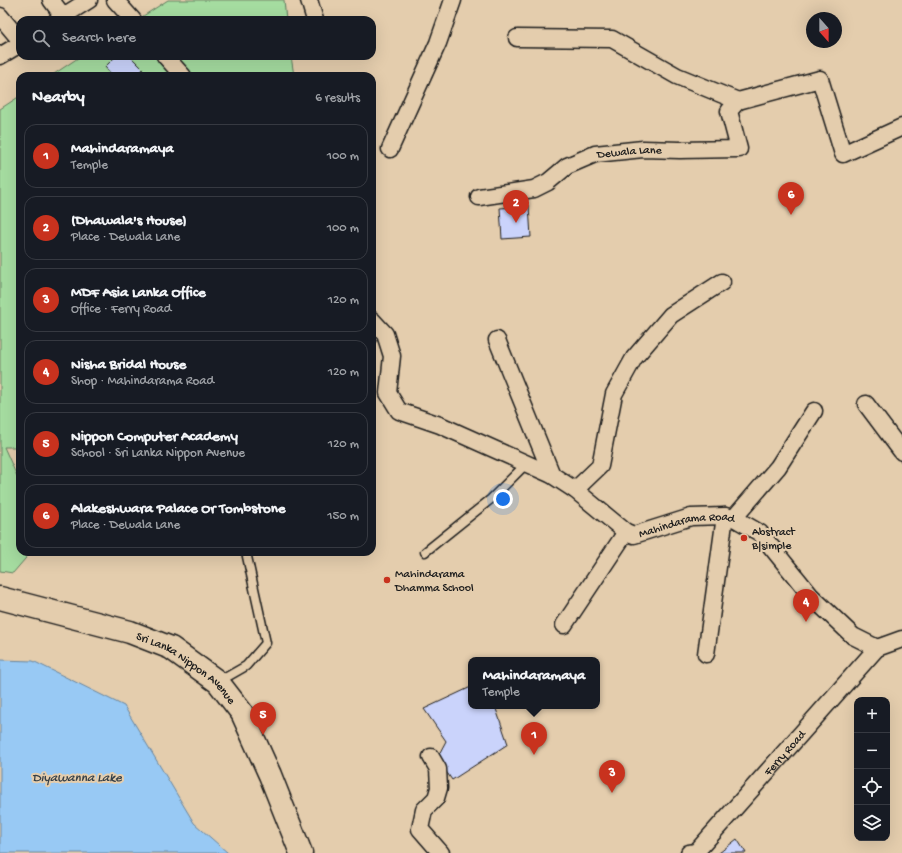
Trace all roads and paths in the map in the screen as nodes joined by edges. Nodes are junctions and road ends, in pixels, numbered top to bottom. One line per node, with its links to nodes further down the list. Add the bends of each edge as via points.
1 (51, 0): 7 (street)
2 (89, 0): 8 (street)
3 (115, 0): 9 (street)
4 (309, 0): 10 (street)
5 (453, 0): 19 (street, via 438,43)
6 (0, 16): 11 (street)
7 (59, 16)
8 (63, 16)
9 (129, 16)
10 (314, 16)
11 (16, 35)
12 (517, 38): 17 (street, via 612,39 677,76)
13 (16, 46): 14 (street)
14 (0, 56)
15 (169, 60): 16 (street)
16 (179, 72)
17 (738, 101): 18 (street, via 820,79 843,154); 20 (street, Dewala Lane, via 729,111 739,149 643,149 596,154 567,166 548,182 534,189)
18 (902, 127)
19 (390, 149)
20 (479, 197)
21 (722, 282): 29 (street, via 671,315 634,358 614,394 600,466)
22 (376, 324): 27 (street, Mahindarama Road, via 385,334 392,356 388,393 399,411 440,425)
23 (497, 340): 28 (street)
24 (866, 404): 26 (street)
25 (814, 411): 30 (street, via 778,467)
26 (902, 452)
27 (526, 464): 28 (street, Mahindarama Road); 32 (lane, via 491,500)
28 (552, 475): 29 (street, Mahindarama Road)
29 (575, 490): 31 (street, Mahindarama Road)
30 (729, 517): 31 (street, Mahindarama Road, via 691,517 634,535); 37 (street, Mahindarama Road, via 760,533 811,596 853,636); 38 (street)
31 (626, 532): 35 (street)
32 (425, 552)
33 (247, 556): 39 (lane, via 266,642 246,666)
34 (0, 598): 39 (street, Sri Lanka Nippon Avenue, via 130,632 171,648)
35 (564, 625)
36 (902, 639): 37 (street)
37 (877, 648): 43 (street, Ferry Road)
38 (706, 654)
39 (218, 682): 41 (street, Sri Lanka Nippon Avenue, via 242,713 270,774)
40 (431, 757): 42 (street, via 438,769 439,788 436,798 424,810 420,829)
41 (300, 853)
42 (442, 853)
43 (694, 853)

